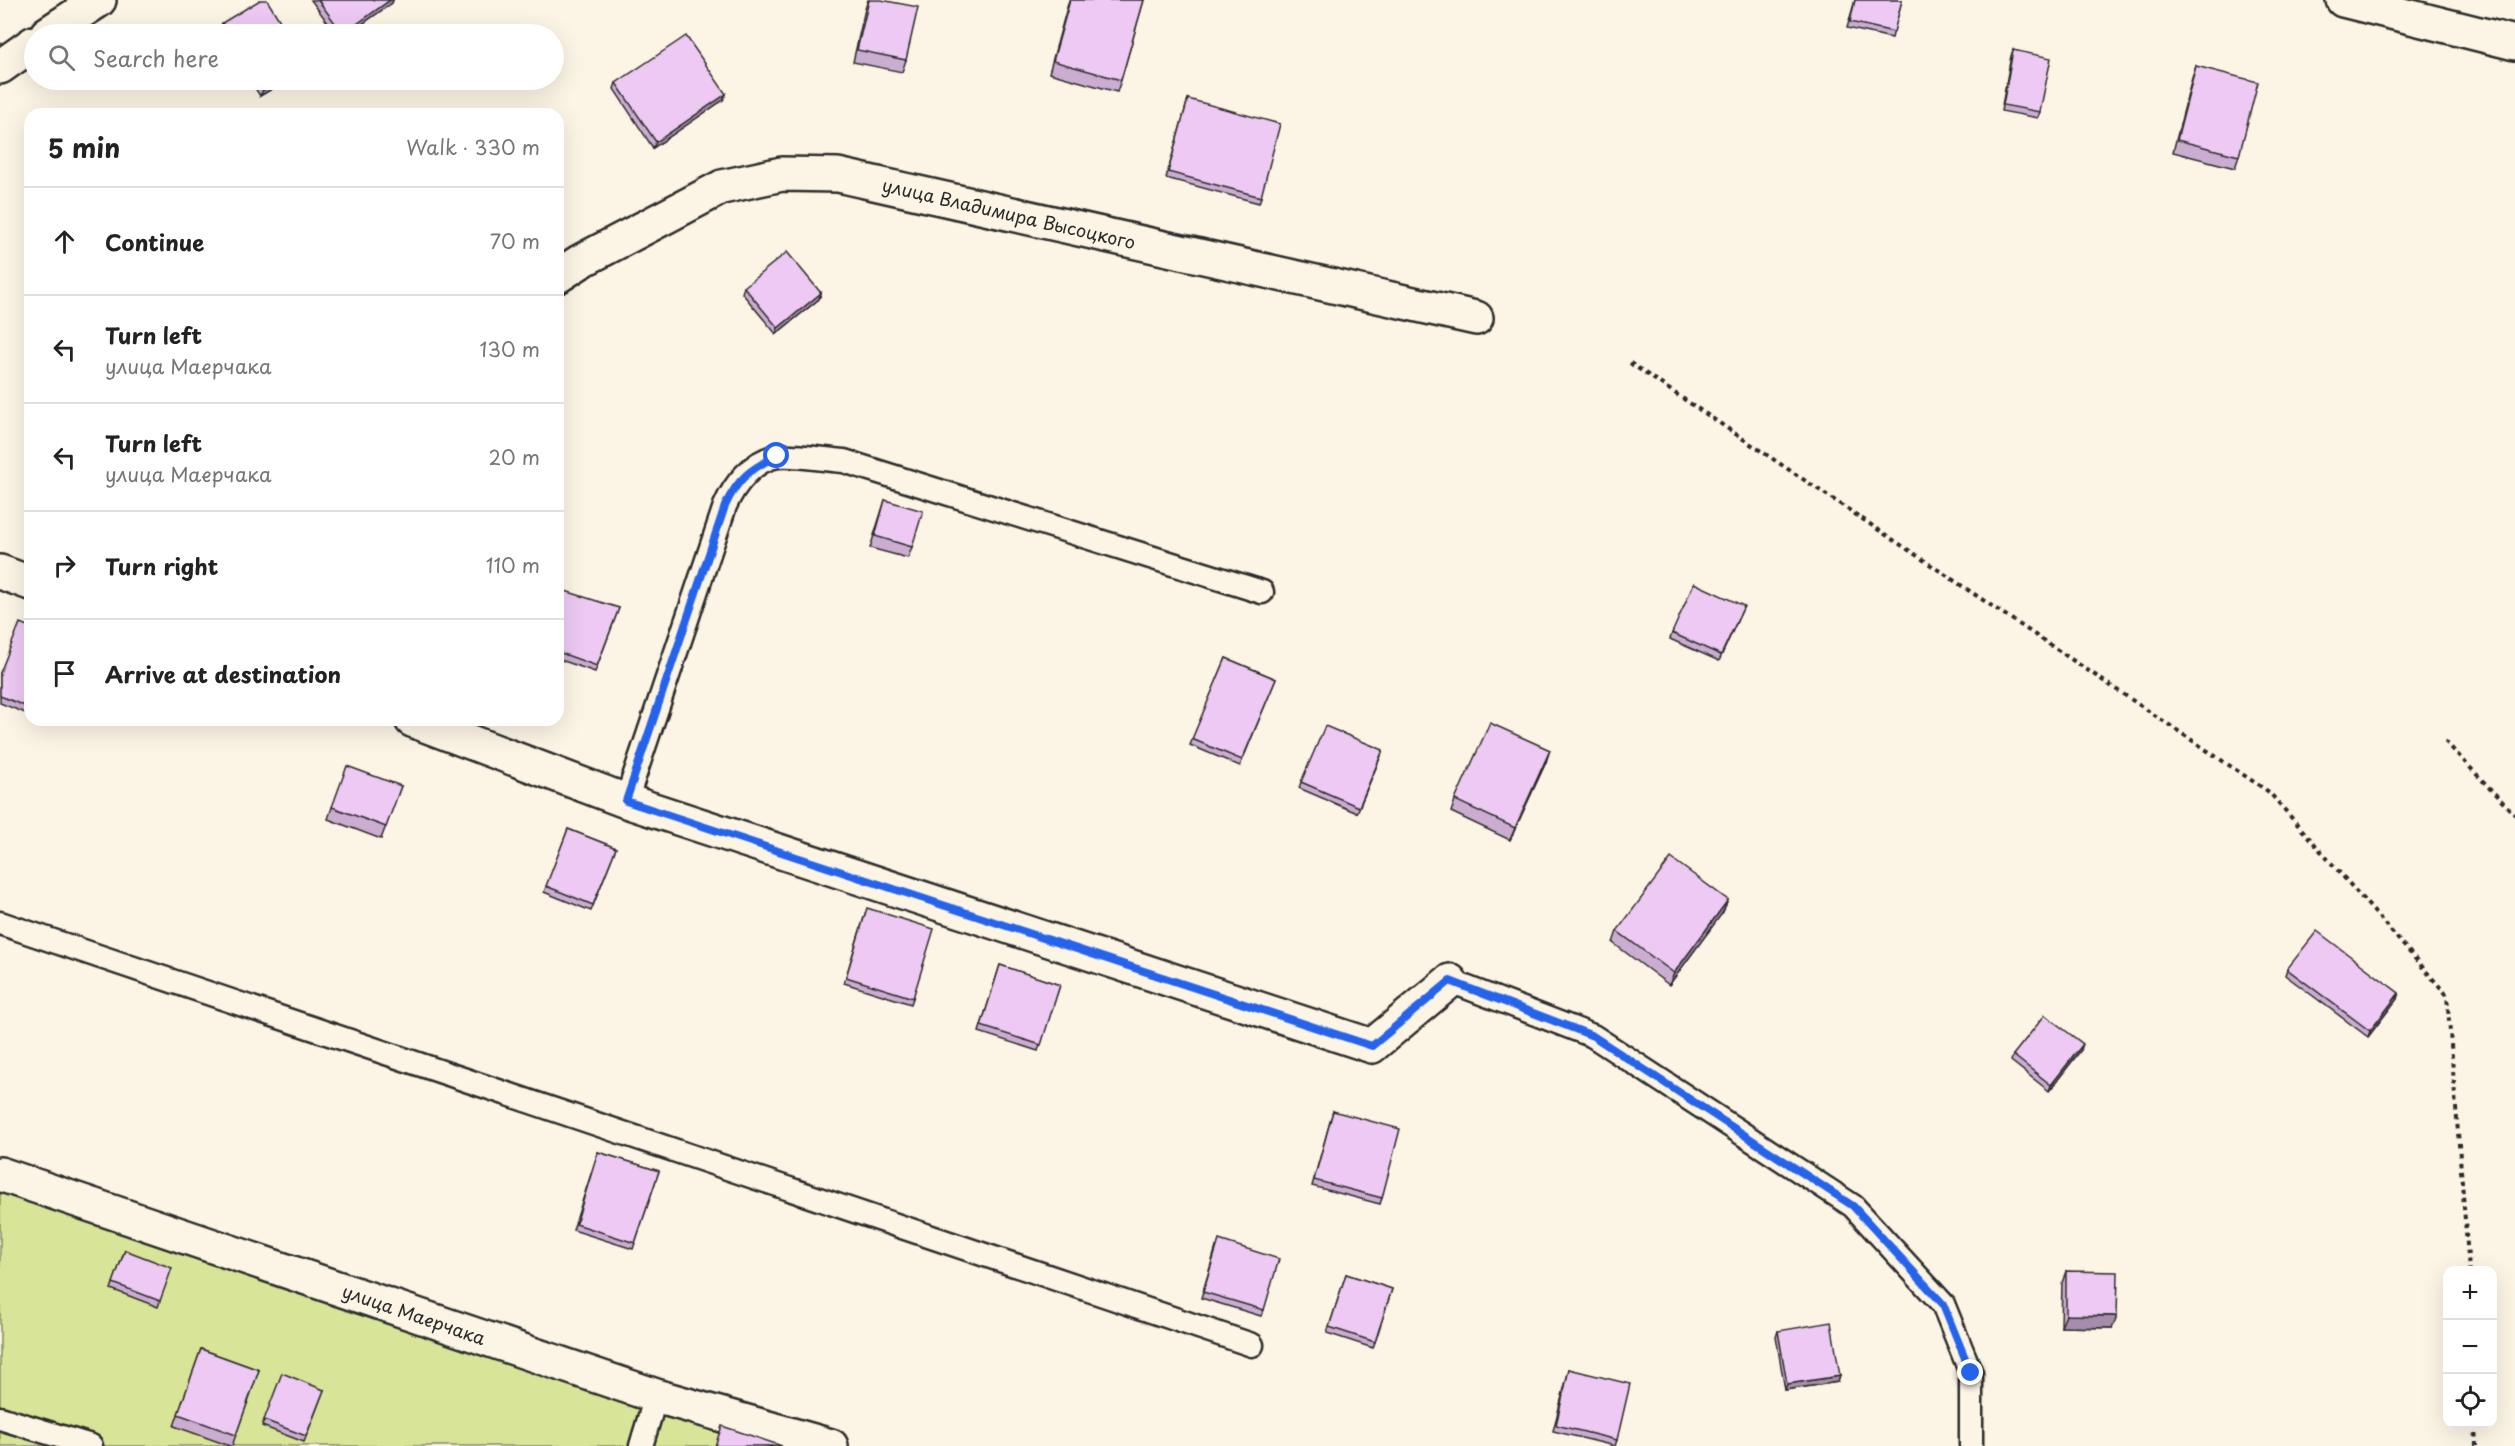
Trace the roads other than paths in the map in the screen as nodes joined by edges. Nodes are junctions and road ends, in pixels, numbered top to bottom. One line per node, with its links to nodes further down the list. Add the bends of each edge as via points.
1 (99, 0): 3 (street)
2 (2343, 0): 4 (street)
3 (62, 24)
4 (2515, 43)
5 (24, 50): 6 (street)
6 (0, 67)
7 (564, 272): 8 (street, улица Владимира Высоцкого, via 722,187 782,174 838,174)
8 (1476, 318)
9 (0, 572): 10 (street)
10 (24, 581)
11 (1262, 592): 13 (lane, via 844,461 777,456 752,468 734,486 725,506)
12 (428, 726): 13 (street)
13 (626, 801): 15 (street, via 1372,1046)
14 (0, 923): 17 (lane)
15 (1450, 981): 23 (lane, via 1593,1036 1853,1206 1943,1304 1971,1373)
16 (0, 1174): 18 (street, улица Маерчака)
17 (1252, 1346)
18 (656, 1396): 21 (lane); 22 (street, улица Маерчака)
19 (0, 1418): 20 (lane)
20 (91, 1446)
21 (641, 1446)
22 (831, 1446)
23 (1971, 1446)

